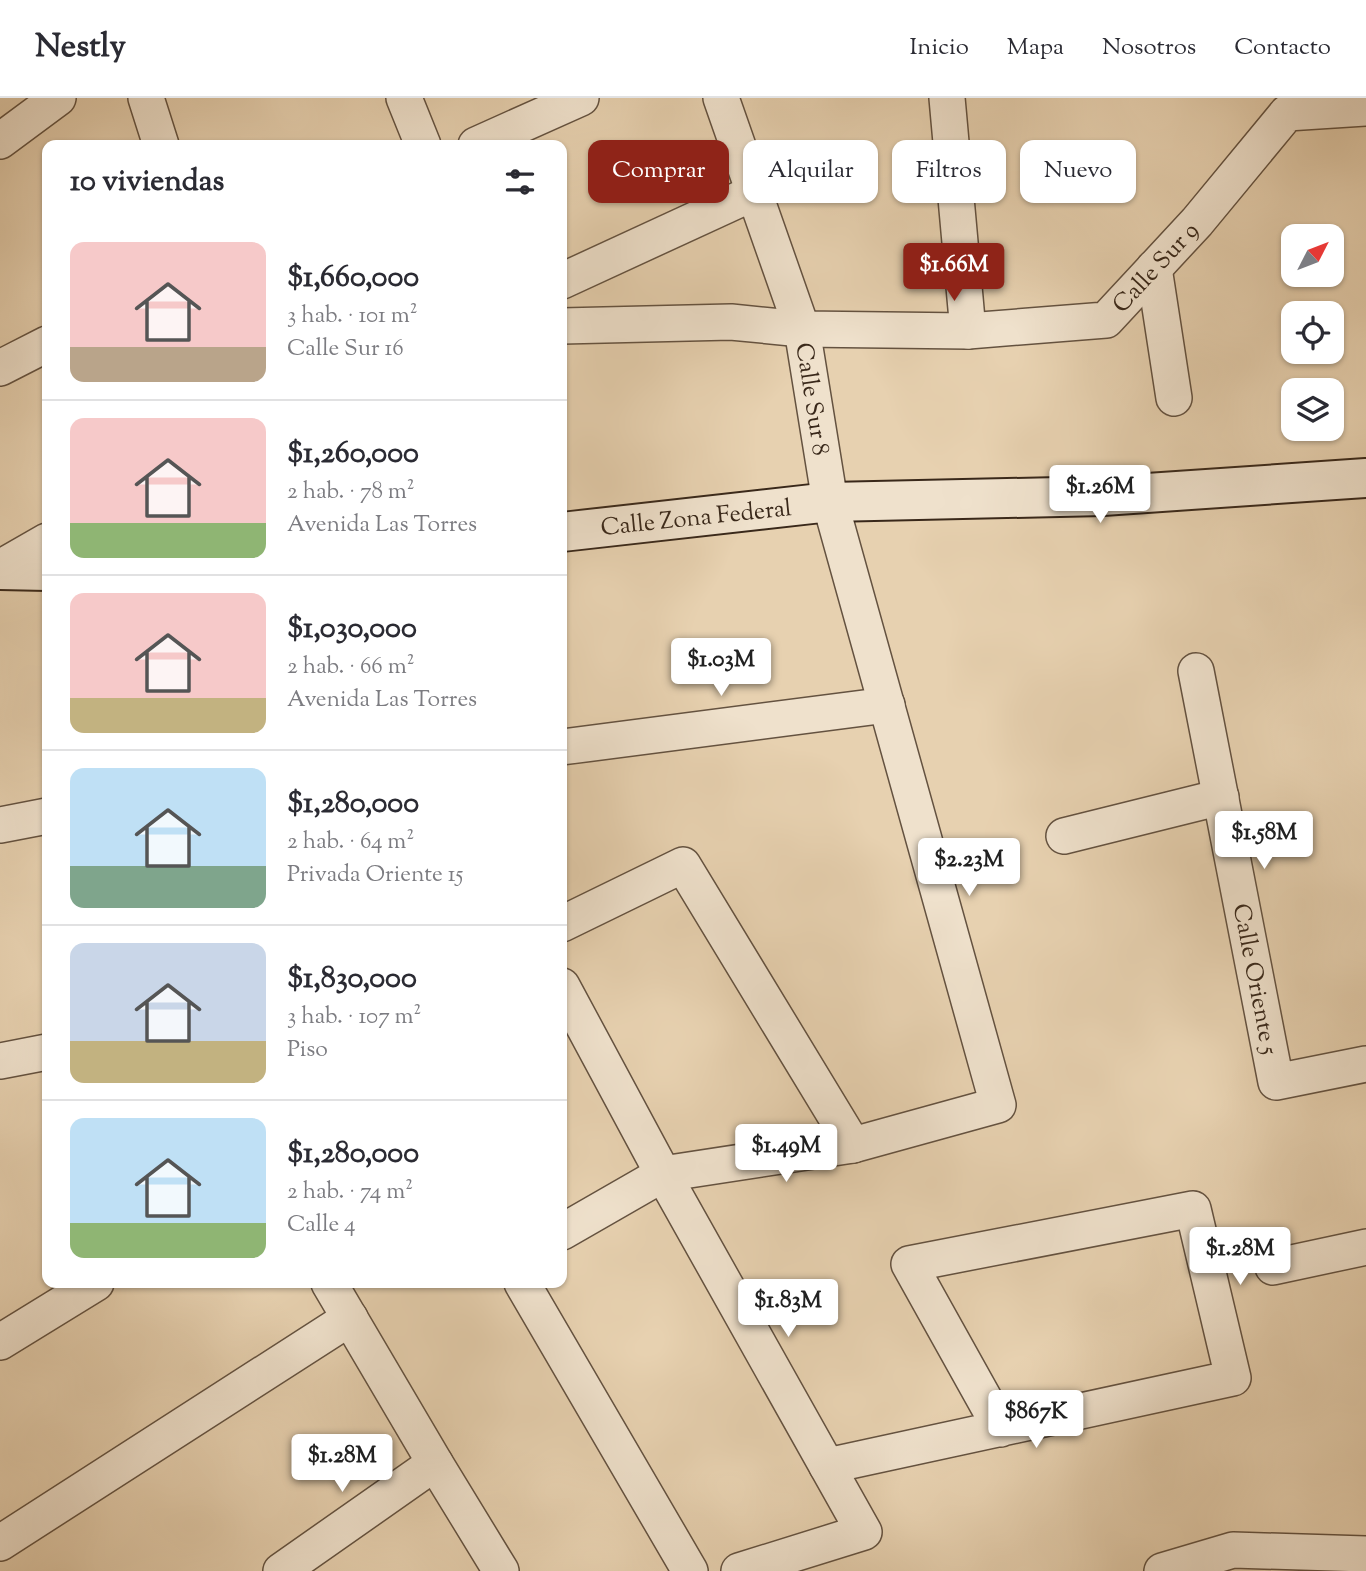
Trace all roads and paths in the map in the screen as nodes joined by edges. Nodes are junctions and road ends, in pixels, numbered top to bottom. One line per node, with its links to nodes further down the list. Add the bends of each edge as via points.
1 (58, 98): 11 (street)
2 (146, 98): 8 (street)
3 (404, 98): 9 (street)
4 (581, 98): 10 (street)
5 (722, 98): 12 (street, Calle Sur 8)
6 (947, 98): 19 (street)
7 (1366, 108): 15 (street, Calle Sur 9, via 1287,113)
8 (159, 140)
9 (422, 140)
10 (487, 140)
11 (0, 141)
12 (743, 162)
13 (743, 198): 16 (street)
14 (757, 203): 18 (street, Calle Sur 8)
15 (1154, 268): 19 (street, Calle Sur 9, via 1106,320); 22 (street)
16 (567, 279)
17 (567, 326): 18 (street, Calle Sur 9, via 731,322)
18 (802, 329): 19 (street, Calle Sur 9); 24 (street, Calle Sur 8)
19 (968, 331)
20 (42, 347): 21 (street)
21 (0, 368)
22 (1174, 398)
23 (1366, 478): 24 (main road, Calle Zona Federal, via 1103,496)
24 (830, 502): 25 (main road, Calle Zona Federal); 29 (street, Calle Sur 8)
25 (567, 531)
26 (42, 568): 27 (main road)
27 (0, 569)
28 (1196, 671): 31 (street, Calle Oriente 5)
29 (887, 705): 30 (street); 40 (street, Calle Sur 8, via 998,1105)
30 (567, 746)
31 (1221, 797): 34 (street); 39 (street, Calle Oriente 5, via 1276,1082)
32 (42, 817): 33 (street)
33 (0, 825)
34 (1065, 836)
35 (567, 922): 40 (street, via 682,865)
36 (567, 995): 41 (street)
37 (42, 1053): 38 (street)
38 (0, 1061)
39 (1366, 1064)
40 (853, 1145): 41 (street)
41 (663, 1174): 42 (street); 52 (street)
42 (567, 1229)
43 (1366, 1247): 44 (street)
44 (1273, 1267)
45 (88, 1288): 49 (street)
46 (332, 1288): 48 (street)
47 (525, 1288): 57 (street)
48 (349, 1318): 51 (street); 53 (street)
49 (0, 1342)
50 (1000, 1429): 50 (street, via 1233,1378 1194,1209 909,1264); 52 (street)
51 (435, 1463): 55 (street); 56 (street)
52 (827, 1466): 58 (street, via 864,1532)
53 (0, 1543)
54 (1364, 1545): 59 (street, via 1233,1550)
55 (281, 1571)
56 (501, 1571)
57 (690, 1571)
58 (739, 1571)
59 (1162, 1571)

